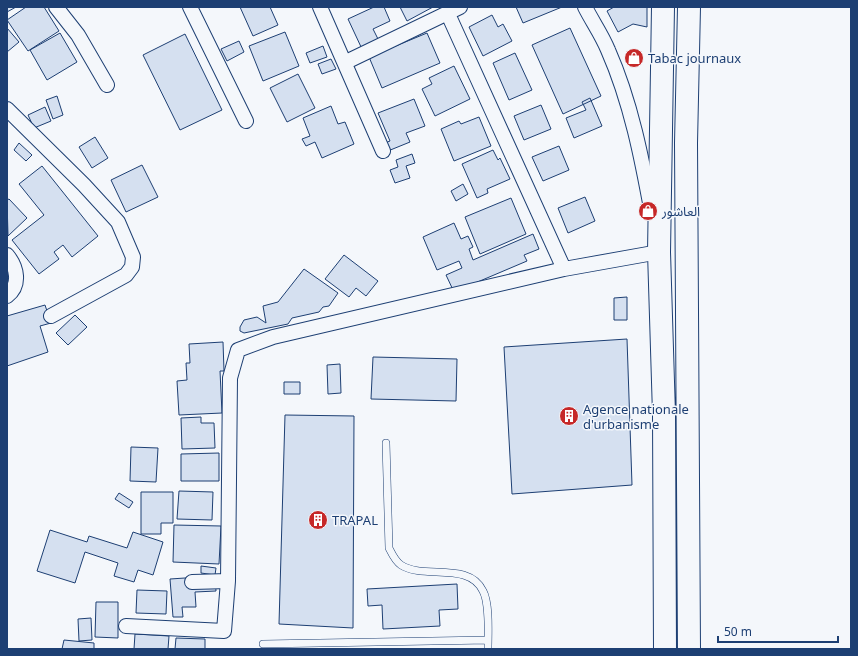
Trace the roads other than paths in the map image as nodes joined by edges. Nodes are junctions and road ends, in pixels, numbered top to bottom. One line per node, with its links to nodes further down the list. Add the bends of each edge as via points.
1 (56, 7): 9 (street, via 78,35)
2 (190, 7): 11 (street)
3 (320, 7): 8 (street)
4 (585, 7): 13 (street, via 608,49 638,140)
5 (663, 7): 13 (main road)
6 (689, 7): 26 (main road, via 686,151)
7 (454, 10): 8 (street); 15 (street)
8 (346, 62): 12 (street)
9 (107, 85)
10 (7, 109): 17 (street, via 118,222 133,257 132,267 126,275)
11 (246, 121)
12 (382, 151)
13 (659, 252): 15 (street); 25 (main road, via 664,414)
14 (7, 255): 16 (street, via 14,265 16,275 15,285)
15 (564, 268): 19 (street, via 273,337 238,350 230,378)
16 (7, 296)
17 (51, 316)
18 (386, 443): 22 (lane, via 389,548 393,558 411,569 464,575 480,584 486,601)
19 (228, 580): 20 (street); 21 (street, via 224,631)
20 (192, 582)
21 (126, 626)
22 (488, 640): 23 (lane); 24 (lane)
23 (264, 644)
24 (488, 649)
25 (665, 649)
26 (689, 649)

